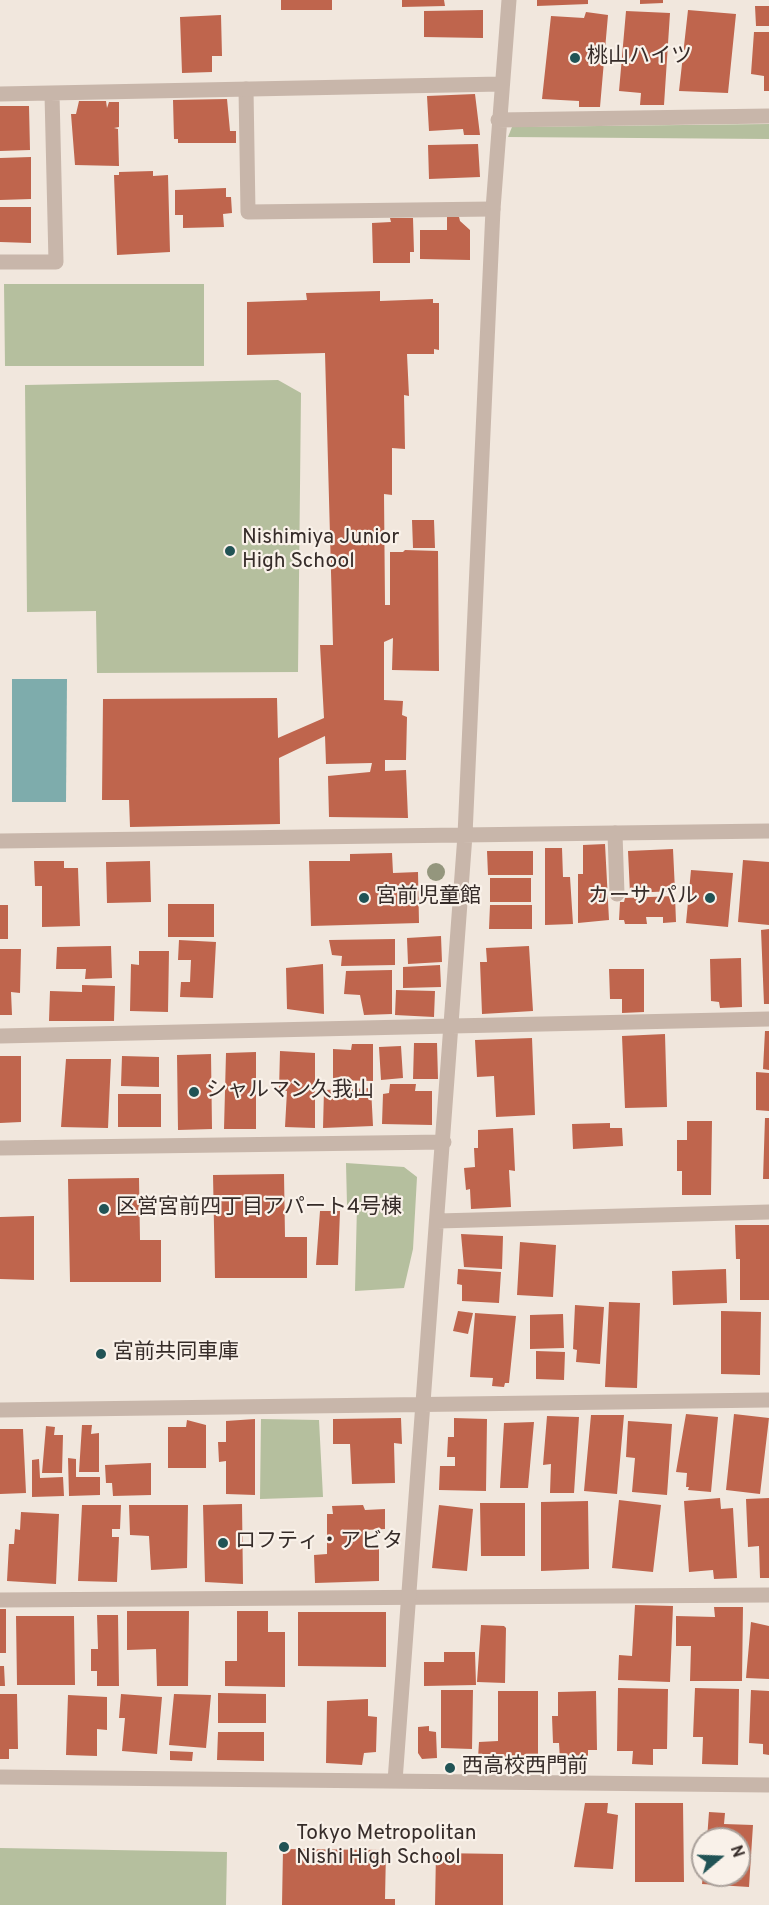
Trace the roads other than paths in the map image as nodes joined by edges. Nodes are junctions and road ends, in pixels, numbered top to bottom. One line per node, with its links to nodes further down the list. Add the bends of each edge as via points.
1 (509, 0): 2 (street)
2 (501, 84): 3 (street); 7 (street)
3 (246, 89): 5 (street); 8 (street, via 248,212)
4 (0, 94): 5 (street)
5 (52, 94): 9 (street, via 56,262)
6 (769, 116): 7 (street)
7 (498, 120): 8 (street)
8 (493, 209): 12 (street)
9 (0, 262)
10 (769, 831): 11 (street)
11 (615, 833): 12 (street); 14 (street)
12 (465, 835): 13 (street); 16 (street)
13 (0, 841)
14 (617, 894)
15 (769, 1019): 16 (street)
16 (452, 1026): 17 (street); 18 (street)
17 (0, 1035)
18 (444, 1142): 19 (street); 21 (street)
19 (0, 1148)
20 (769, 1212): 21 (street)
21 (438, 1221): 23 (street)
22 (769, 1400): 23 (street)
23 (424, 1405): 24 (street); 26 (street)
24 (0, 1410)
25 (769, 1595): 26 (street)
26 (408, 1597): 27 (street); 29 (street)
27 (0, 1600)
28 (0, 1777): 29 (street)
29 (395, 1780): 30 (street)
30 (769, 1785)

